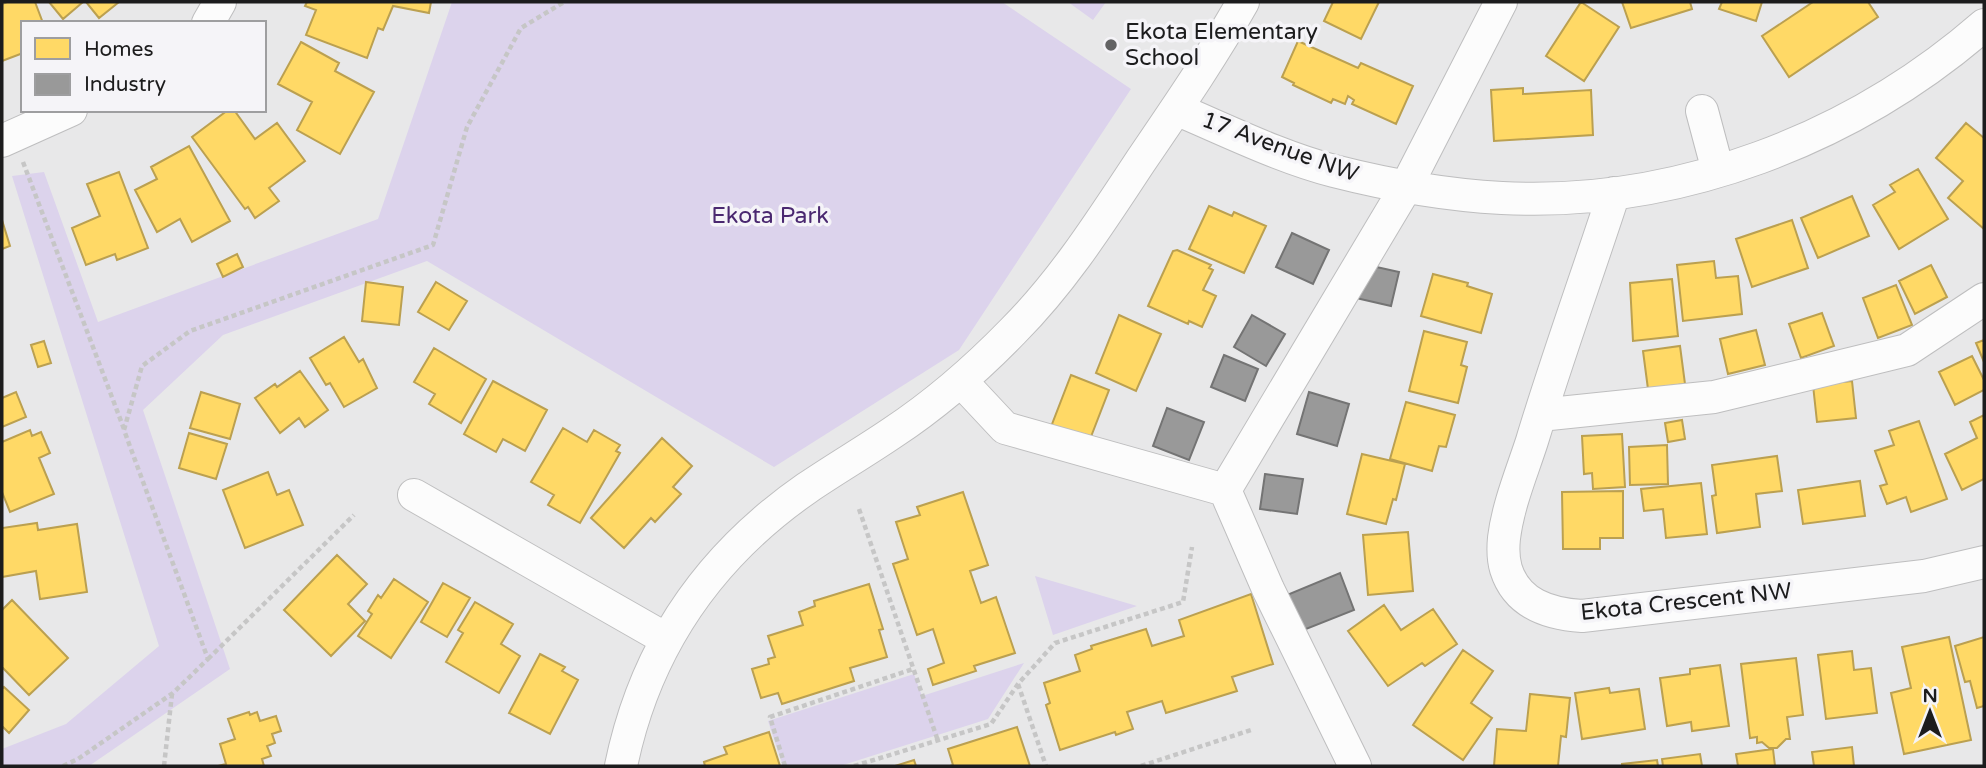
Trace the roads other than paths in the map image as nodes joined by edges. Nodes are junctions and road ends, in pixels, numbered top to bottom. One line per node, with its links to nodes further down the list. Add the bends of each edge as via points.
1 (220, 2): 4 (street)
2 (1243, 2): 6 (street)
3 (1501, 2): 11 (street)
4 (209, 21)
5 (1984, 25): 10 (street, 17 Avenue NW, via 1872,107 1771,155)
6 (1176, 109): 11 (street, 17 Avenue NW, via 1331,170); 14 (street, via 1051,289)
7 (1702, 111): 10 (street)
8 (68, 112): 9 (street)
9 (12, 149)
10 (1718, 171): 12 (street, 17 Avenue NW)
11 (1406, 187): 12 (street, 17 Avenue NW, via 1503,198); 16 (street)
12 (1614, 193): 15 (street, Ekota Crescent NW)
13 (1984, 299): 15 (street, via 1907,351 1714,397)
14 (961, 381): 16 (street, via 1005,428); 19 (street, via 779,510 687,604)
15 (1540, 415): 18 (street, Ekota Crescent NW, via 1507,521 1503,554 1521,594 1558,615 1924,576)
16 (1225, 490): 21 (street)
17 (414, 495): 19 (street)
18 (1984, 562)
19 (666, 639): 20 (street, via 641,695)
20 (621, 766)
21 (1354, 766)

